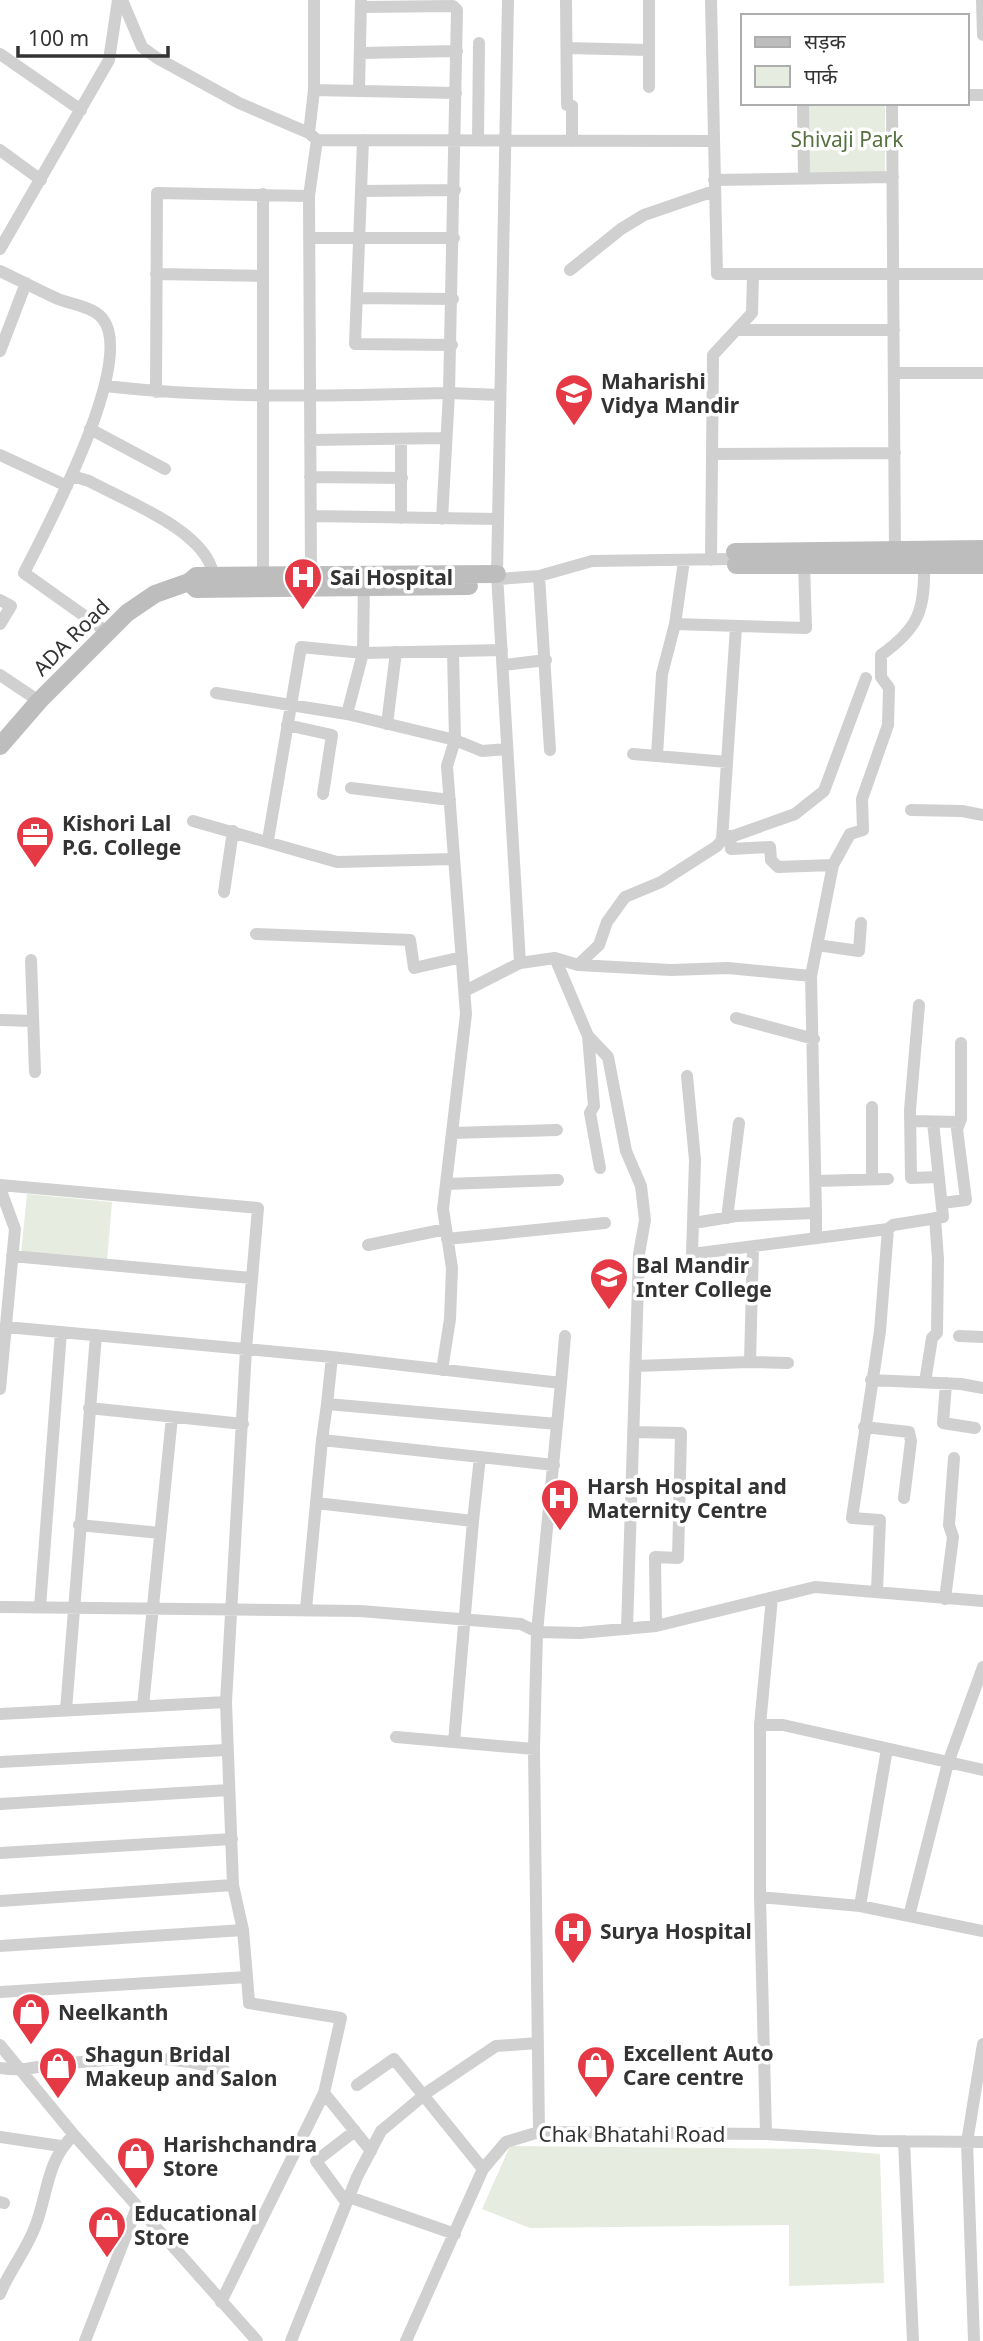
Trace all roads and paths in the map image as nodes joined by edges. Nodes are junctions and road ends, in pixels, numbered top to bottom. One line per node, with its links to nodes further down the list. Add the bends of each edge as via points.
1 (120, 0): 23 (street, via 109,60); 24 (street, via 142,47 157,58 239,103)
2 (314, 0): 18 (street)
3 (508, 0): 28 (street)
4 (566, 0): 12 (street)
5 (649, 0): 13 (street)
6 (711, 0): 30 (street)
7 (982, 0): 9 (street)
8 (361, 3): 14 (street, via 453,6 457,10); 15 (street)
9 (983, 14): 10 (street)
10 (983, 35)
11 (479, 43): 26 (street)
12 (567, 48): 13 (street); 29 (street)
13 (649, 50): 17 (street)
14 (457, 51): 15 (street); 20 (street)
15 (360, 53): 19 (street)
16 (0, 54): 23 (street)
17 (649, 87)
18 (314, 90): 19 (street); 24 (street)
19 (359, 90): 20 (street)
20 (456, 93): 27 (street)
21 (803, 105): 33 (street)
22 (892, 105): 32 (street)
23 (81, 110): 34 (street)
24 (313, 136): 25 (street); 39 (street)
25 (363, 140): 27 (street); 37 (street)
26 (478, 140): 27 (street); 28 (street)
27 (456, 141): 36 (street)
28 (505, 141): 29 (street); 64 (street)
29 (572, 141): 30 (street)
30 (713, 141): 35 (street)
31 (0, 150): 34 (street)
32 (893, 177): 33 (street); 48 (street)
33 (804, 178): 35 (street)
34 (41, 180): 43 (street)
35 (714, 185): 44 (street, via 644,215); 47 (street, via 715,270 717,274)
36 (455, 190): 37 (street); 42 (street)
37 (361, 191): 41 (street)
38 (263, 194): 39 (street); 46 (street, via 157,193); 50 (street)
39 (309, 196): 40 (street)
40 (310, 238): 41 (street); 65 (street)
41 (360, 238): 42 (street); 52 (street)
42 (454, 238): 53 (street)
43 (0, 249)
44 (570, 270)
45 (0, 271): 51 (street)
46 (156, 274): 50 (street); 61 (street)
47 (753, 274): 48 (street); 54 (street, via 752,313)
48 (893, 274): 49 (street); 55 (street)
49 (983, 274)
50 (263, 276): 63 (street)
51 (26, 283): 57 (street); 60 (street, via 99,314 106,322)
52 (357, 298): 53 (street); 56 (street, via 355,344)
53 (453, 299): 56 (street)
54 (740, 330): 55 (street); 71 (street, via 713,355)
55 (894, 330): 58 (street)
56 (452, 345): 62 (street)
57 (0, 351)
58 (894, 373): 59 (street); 70 (street)
59 (983, 373)
60 (105, 386): 61 (street); 66 (street)
61 (156, 392): 63 (street)
62 (449, 393): 64 (street); 65 (street); 67 (street)
63 (262, 396): 65 (street); 90 (street)
64 (500, 396): 80 (street)
65 (310, 397): 69 (street)
66 (90, 429): 73 (street); 76 (street)
67 (444, 438): 68 (street); 79 (street)
68 (401, 439): 69 (street); 75 (street)
69 (310, 440): 74 (street)
70 (895, 453): 71 (street); 82 (street)
71 (712, 454): 84 (street)
72 (0, 457): 76 (street)
73 (165, 469)
74 (310, 477): 75 (street); 77 (street)
75 (402, 478): 78 (street)
76 (69, 481): 89 (street, via 89,481 187,535 211,560); 100 (street, via 24,573)
77 (311, 516): 78 (street); 91 (street)
78 (401, 518): 79 (street)
79 (442, 519): 80 (street)
80 (498, 519): 93 (street)
81 (983, 549): 82 (street)
82 (895, 557): 83 (street); 86 (street); 87 (street)
83 (734, 558): 84 (street); 86 (street)
84 (712, 560): 85 (street)
85 (684, 561): 92 (street, via 592,561); 98 (street)
86 (804, 563): 99 (street, via 806,628)
87 (924, 564): 88 (street); 132 (street, via 925,590 918,615 909,634 881,655 881,677 889,688 888,725 862,799 863,830 850,834)
88 (983, 565)
89 (214, 574): 90 (street, ADA Road); 95 (street, ADA Road, via 196,576)
90 (262, 575): 91 (street, ADA Road)
91 (311, 575): 94 (street, ADA Road)
92 (539, 576): 93 (street); 105 (street)
93 (499, 580): 94 (street); 101 (street)
94 (364, 581): 95 (street, via 196,589); 104 (street)
95 (189, 582): 100 (street, ADA Road, via 155,594)
96 (0, 600): 97 (street, via 12,606)
97 (0, 624)
98 (675, 624): 99 (street); 120 (street, via 662,674)
99 (736, 627): 121 (street)
100 (107, 632): 110 (street, ADA Road)
101 (502, 650): 102 (street); 106 (street)
102 (453, 651): 103 (street); 115 (street)
103 (396, 652): 104 (street); 113 (street)
104 (363, 653): 111 (street, via 300,647); 112 (street)
105 (546, 660): 106 (street); 118 (street)
106 (503, 665): 117 (street)
107 (0, 675): 110 (street)
108 (866, 678): 129 (street, via 824,791 795,814)
109 (216, 693): 111 (street)
110 (39, 701): 116 (street, ADA Road)
111 (291, 703): 112 (street); 114 (street)
112 (347, 714): 113 (street)
113 (387, 724): 115 (street)
114 (287, 725): 123 (street, via 332,735); 130 (street)
115 (455, 740): 117 (street, via 482,751); 124 (street, via 447,766)
116 (0, 746)
117 (507, 749): 140 (street)
118 (550, 750)
119 (633, 754): 120 (street)
120 (657, 755): 121 (street)
121 (727, 762): 129 (street)
122 (351, 788): 124 (street)
123 (323, 794)
124 (450, 800): 131 (street)
125 (911, 810): 126 (street)
126 (983, 815)
127 (193, 821): 128 (street)
128 (233, 831): 130 (street); 133 (street)
129 (726, 838): 132 (street, via 732,849 770,847 771,860 778,867); 141 (street, via 701,859 625,897 607,922 599,944)
130 (268, 840): 131 (street, via 337,862)
131 (454, 859): 137 (street)
132 (833, 865): 136 (street)
133 (223, 891)
134 (860, 922): 136 (street, via 859,951)
135 (256, 934): 137 (street, via 410,940 414,968)
136 (817, 945): 142 (street)
137 (462, 957): 143 (street)
138 (555, 958): 140 (street); 141 (street); 148 (street)
139 (31, 960): 147 (street)
140 (520, 963): 143 (street)
141 (578, 965): 142 (street, via 728,968)
142 (811, 976): 149 (street)
143 (465, 991): 159 (street)
144 (919, 1005): 154 (street)
145 (736, 1018): 149 (street)
146 (0, 1020): 147 (street)
147 (33, 1021): 151 (street)
148 (588, 1036): 160 (street, via 594,1106 590,1113); 192 (street, via 608,1057 626,1150 641,1186 645,1220 639,1254)
149 (814, 1039): 165 (street)
150 (961, 1043): 156 (street)
151 (35, 1072)
152 (687, 1076): 173 (street, via 695,1160)
153 (872, 1107): 162 (street)
154 (911, 1121): 155 (street); 161 (street, via 911,1178)
155 (933, 1122): 156 (street); 161 (street)
156 (960, 1122): 168 (street, via 958,1155 966,1200)
157 (739, 1123): 170 (street)
158 (557, 1130): 159 (street)
159 (452, 1133): 166 (street)
160 (600, 1168)
161 (939, 1177): 168 (street)
162 (872, 1179): 163 (street); 165 (street)
163 (888, 1179)
164 (558, 1180): 166 (street)
165 (816, 1181): 169 (street)
166 (446, 1184): 175 (street)
167 (0, 1187): 179 (street, via 15,1229); 180 (street, via 258,1209)
168 (942, 1203): 171 (street, via 943,1217)
169 (816, 1213): 170 (street); 176 (street)
170 (727, 1218): 173 (street)
171 (935, 1219): 174 (street); 195 (street, via 937,1333 932,1338)
172 (605, 1223): 175 (street)
173 (694, 1223): 178 (street, via 692,1254)
174 (888, 1229): 176 (street); 194 (street)
175 (446, 1234): 177 (street); 193 (street, via 452,1268)
176 (816, 1236): 178 (street)
177 (368, 1245)
178 (753, 1247): 190 (street)
179 (12, 1256): 180 (street); 181 (street)
180 (251, 1278): 188 (street)
181 (6, 1327): 182 (street); 187 (street)
182 (61, 1332): 183 (street); 224 (street)
183 (96, 1335): 188 (street); 201 (street)
184 (565, 1336): 196 (street)
185 (959, 1336): 186 (street)
186 (983, 1337)
187 (2, 1348): 199 (street)
188 (246, 1349): 189 (street); 203 (street)
189 (332, 1357): 193 (street); 200 (street)
190 (750, 1362): 191 (street); 192 (street)
191 (788, 1363)
192 (636, 1366): 207 (street)
193 (442, 1370): 196 (street)
194 (871, 1380): 195 (street); 205 (street)
195 (925, 1382): 197 (street)
196 (561, 1383): 204 (street)
197 (946, 1383): 198 (street); 206 (street, via 943,1423)
198 (983, 1388)
199 (0, 1389)
200 (327, 1404): 204 (street); 208 (street)
201 (89, 1408): 202 (street); 215 (street)
202 (172, 1417): 203 (street); 216 (street)
203 (243, 1424): 227 (street)
204 (557, 1424): 211 (street)
205 (864, 1427): 212 (street, via 909,1432); 219 (street, via 852,1518 880,1520)
206 (975, 1429)
207 (634, 1432): 217 (street); 218 (street, via 681,1433 678,1558)
208 (322, 1440): 209 (street); 213 (street)
209 (480, 1457): 211 (street); 214 (street)
210 (954, 1458): 221 (street, via 949,1525 953,1537)
211 (554, 1465): 232 (street)
212 (904, 1498)
213 (316, 1503): 214 (street); 228 (street)
214 (473, 1521): 229 (street)
215 (79, 1525): 216 (street); 225 (street)
216 (160, 1533): 226 (street)
217 (629, 1557): 218 (street); 231 (street)
218 (655, 1557): 230 (street)
219 (877, 1590): 220 (street, via 815,1587); 221 (street)
220 (772, 1598): 230 (street); 238 (street)
221 (945, 1599): 222 (street)
222 (983, 1601)
223 (0, 1607): 224 (street)
224 (40, 1607): 225 (street)
225 (73, 1607): 226 (street); 236 (street)
226 (155, 1607): 227 (street); 235 (street)
227 (230, 1607): 228 (street); 234 (street)
228 (306, 1609): 229 (street)
229 (462, 1619): 232 (street, via 521,1624); 240 (street)
230 (656, 1626): 231 (street)
231 (627, 1629): 232 (street)
232 (537, 1632): 241 (street)
233 (983, 1667): 245 (street)
234 (226, 1702): 235 (street); 243 (street)
235 (143, 1706): 236 (street)
236 (66, 1710): 237 (street)
237 (0, 1714)
238 (760, 1725): 242 (street, via 783,1725); 252 (street)
239 (396, 1737): 240 (street)
240 (454, 1742): 241 (street)
241 (534, 1749): 261 (street)
242 (887, 1749): 245 (street); 254 (street)
243 (226, 1750): 244 (street); 247 (street)
244 (0, 1762)
245 (948, 1763): 246 (street); 255 (street)
246 (983, 1770)
247 (229, 1790): 248 (street); 249 (street)
248 (0, 1804)
249 (232, 1839): 250 (street); 251 (street)
250 (0, 1853)
251 (233, 1885): 253 (street); 256 (street)
252 (760, 1897): 254 (street); 272 (street)
253 (0, 1901)
254 (860, 1906): 255 (street)
255 (909, 1916): 257 (street)
256 (243, 1930): 258 (street); 259 (street)
257 (983, 1931)
258 (0, 1946)
259 (247, 1977): 260 (street); 268 (street, via 249,2004 341,2018)
260 (0, 1992)
261 (538, 2043): 269 (street, via 496,2046); 271 (street)
262 (983, 2044): 276 (street)
263 (0, 2045): 266 (street)
264 (0, 2068): 266 (street)
265 (224, 2070): 266 (street, via 161,2056)
266 (21, 2071): 273 (street)
267 (357, 2085): 269 (street, via 394,2059)
268 (324, 2093): 270 (street); 285 (street)
269 (422, 2097): 279 (street, via 381,2131); 280 (street)
270 (355, 2131): 279 (street); 281 (street, via 316,2161)
271 (539, 2132): 272 (street, Chak Bhatahi Road); 280 (street, Chak Bhatahi Road, via 506,2142)
272 (766, 2134): 275 (street, Chak Bhatahi Road)
273 (74, 2135): 278 (street); 282 (street)
274 (0, 2137): 278 (street)
275 (904, 2141): 276 (street, Chak Bhatahi Road); 290 (street)
276 (967, 2142): 277 (street, Chak Bhatahi Road); 291 (street)
277 (983, 2142)
278 (61, 2146): 284 (street, via 44,2186 35,2228)
279 (370, 2151): 281 (street)
280 (483, 2169): 283 (street, Chak Bhatahi Road)
281 (348, 2200): 283 (street); 288 (street)
282 (137, 2207): 285 (street); 286 (street)
283 (455, 2234): 289 (street, Chak Bhatahi Road)
284 (0, 2294)
285 (221, 2302): 287 (street)
286 (85, 2341)
287 (257, 2341)
288 (291, 2341)
289 (406, 2341)
290 (913, 2341)
291 (974, 2341)

